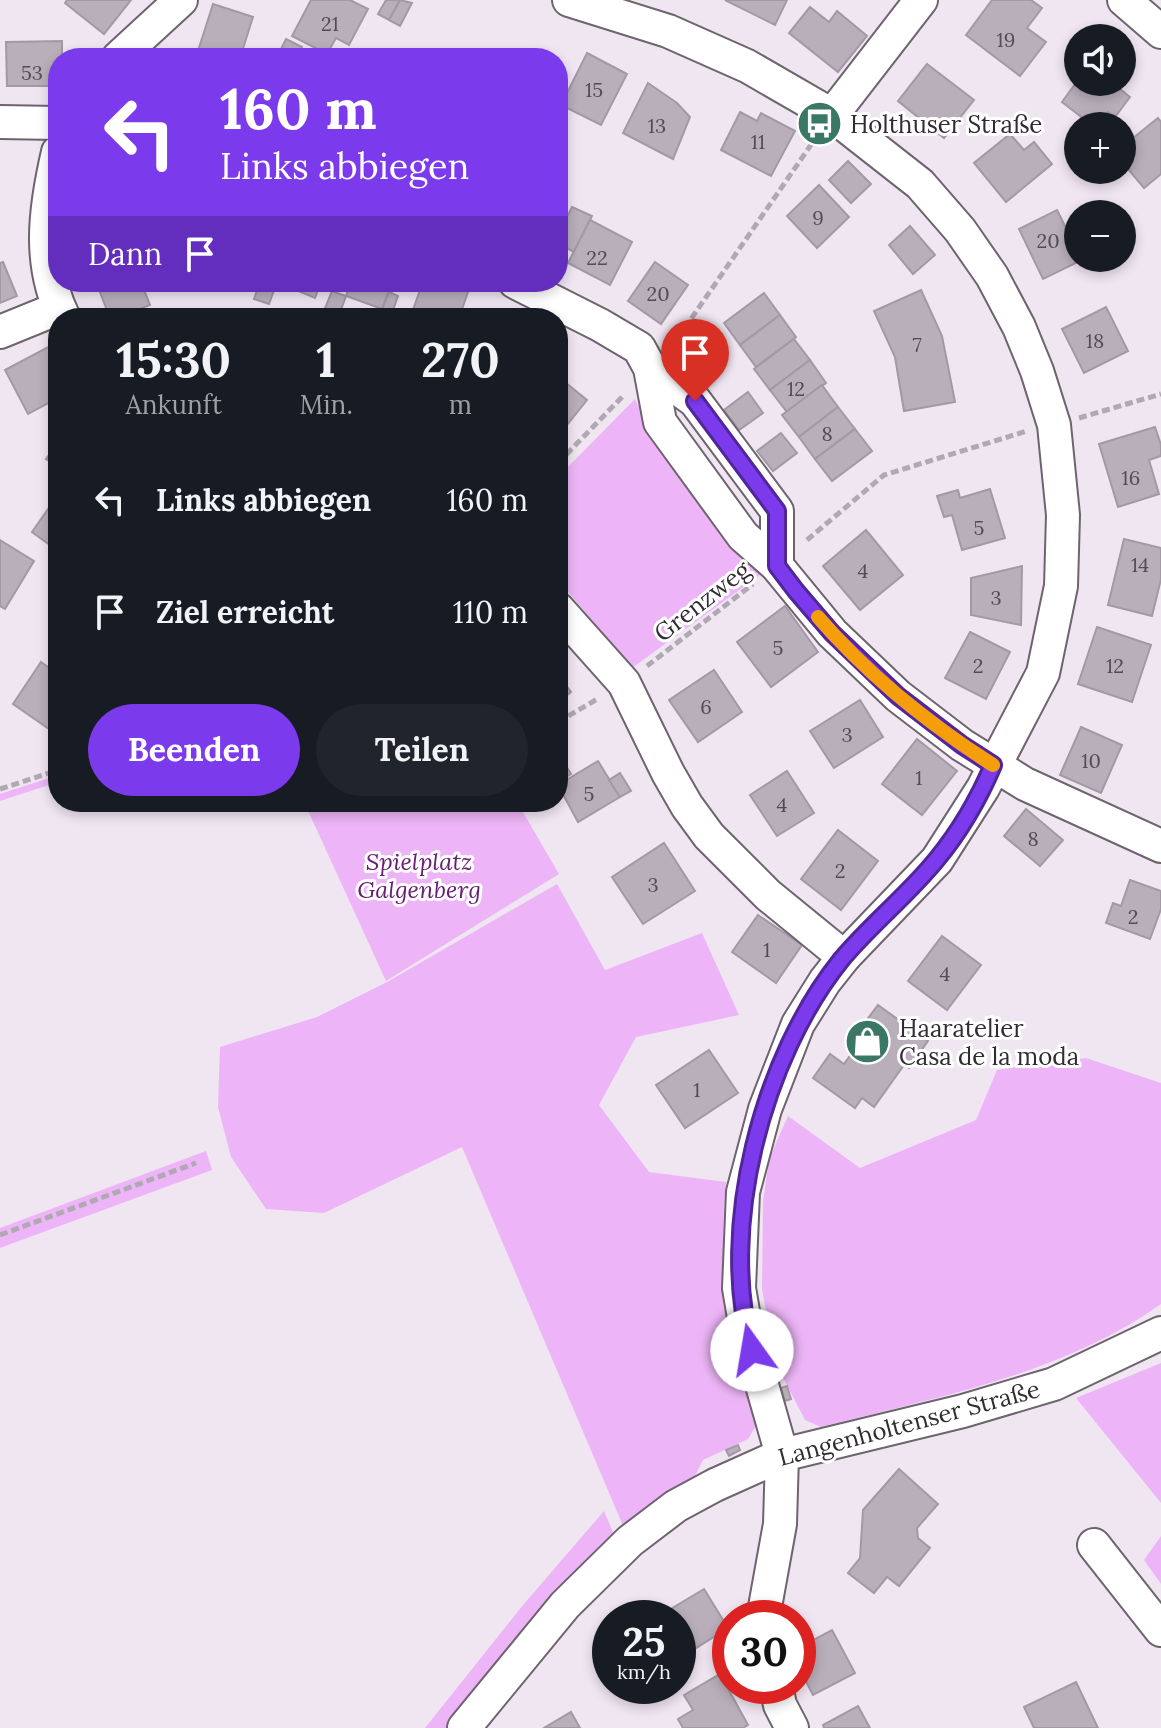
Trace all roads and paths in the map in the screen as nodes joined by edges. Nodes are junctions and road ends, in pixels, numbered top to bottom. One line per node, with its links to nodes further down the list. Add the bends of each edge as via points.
1 (181, 0): 6 (street)
2 (569, 0): 7 (street, via 721,54)
3 (921, 0): 7 (street)
4 (1124, 0): 5 (street)
5 (1161, 32)
6 (129, 48)
7 (832, 115): 17 (path); 20 (street, via 920,184 960,230 992,276 1037,371)
8 (0, 122): 9 (street)
9 (48, 123)
10 (48, 204): 11 (street)
11 (48, 271)
12 (535, 292): 13 (street)
13 (566, 308)
14 (568, 309): 22 (street, via 639,348 650,368 660,422 743,536)
15 (48, 317): 16 (street)
16 (0, 332)
17 (676, 343)
18 (1161, 394): 20 (path, Grenzweg)
19 (623, 396): 21 (path)
20 (1074, 419): 22 (path, Grenzweg, via 884,475); 26 (street, via 1061,586 1043,673)
21 (568, 453)
22 (777, 566): 24 (path, Grenzweg); 26 (street, via 875,675)
23 (568, 620): 24 (street)
24 (624, 683): 25 (path, Grenzweg); 30 (street, via 668,773 709,836 768,895)
25 (568, 716)
26 (993, 765): 29 (street); 30 (street, via 937,860)
27 (48, 773): 28 (path)
28 (0, 789)
29 (1161, 846)
30 (844, 957): 34 (street, via 798,1024 765,1109 743,1192 739,1288)
31 (196, 1163): 32 (path)
32 (0, 1235)
33 (1161, 1333): 34 (street, Langenholtenser Straße, via 1054,1384)
34 (782, 1455): 36 (street, via 780,1524); 39 (street, Langenholtenser Straße, via 676,1506 630,1541 565,1605)
35 (1094, 1545): 37 (street)
36 (766, 1600)
37 (1161, 1630)
38 (780, 1704): 40 (street)
39 (481, 1720)
40 (792, 1728)

